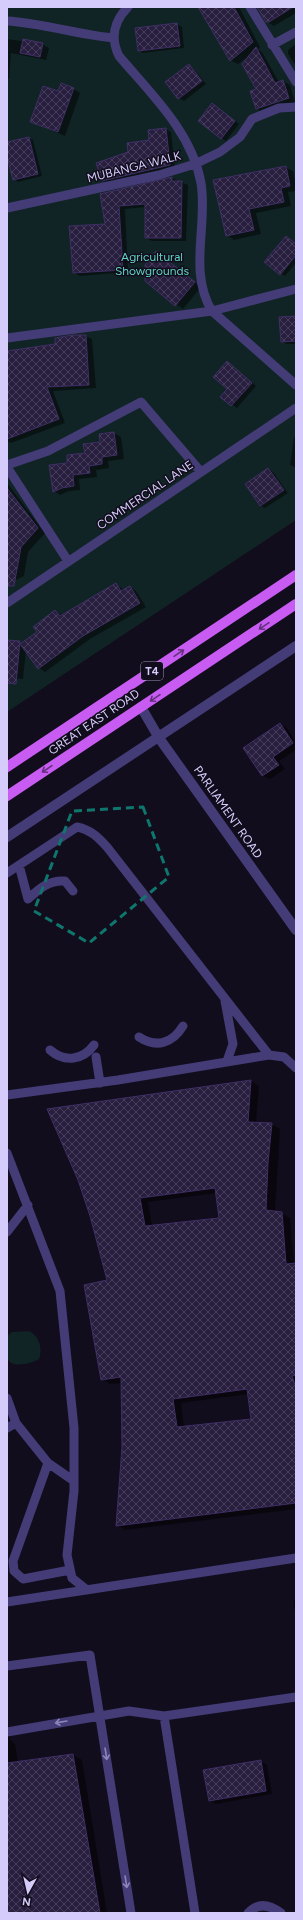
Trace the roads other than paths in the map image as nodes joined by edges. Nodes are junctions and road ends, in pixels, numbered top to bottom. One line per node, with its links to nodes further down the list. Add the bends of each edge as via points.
1 (128, 7): 5 (lane, via 120,14)
2 (250, 7): 6 (lane)
3 (7, 21): 5 (lane)
4 (296, 32): 6 (lane)
5 (114, 38): 9 (lane, via 114,46 120,56 175,122 186,140)
6 (272, 45): 7 (lane)
7 (296, 82)
8 (296, 107): 9 (lane, MUBANGA WALK, via 279,108 252,119 240,137 220,152)
9 (195, 164): 10 (lane, MUBANGA WALK, via 158,175); 12 (lane, via 202,195 201,286)
10 (7, 208)
11 (296, 289): 12 (lane)
12 (212, 311): 13 (lane); 14 (lane)
13 (7, 338)
14 (296, 385)
15 (296, 408): 17 (lane, COMMERCIAL LANE)
16 (7, 466): 17 (lane, via 48,451 141,402); 18 (lane)
17 (201, 472): 18 (lane, COMMERCIAL LANE)
18 (68, 561): 20 (lane, COMMERCIAL LANE)
19 (296, 575): 25 (main road, GREAT EAST ROAD / T4, one-way to 19)
20 (7, 603)
21 (296, 604): 23 (main road, GREAT EAST ROAD / T4, one-way to 23)
22 (296, 646): 24 (street)
23 (141, 707): 24 (street, PARLIAMENT ROAD); 26 (main road, GREAT EAST ROAD / T4, one-way to 26)
24 (159, 738): 27 (street); 31 (street, PARLIAMENT ROAD)
25 (7, 767)
26 (7, 796)
27 (7, 837)
28 (19, 865): 29 (lane); 30 (lane, via 28,899 40,888 55,881 66,882); 32 (lane, via 77,827 88,829 107,847)
29 (7, 873)
30 (73, 891)
31 (296, 930)
32 (225, 998): 37 (lane); 39 (lane, via 233,1044)
33 (183, 1026): 34 (lane, via 174,1038 162,1043 154,1044)
34 (139, 1037)
35 (94, 1045): 38 (lane)
36 (50, 1050): 38 (lane, via 64,1058)
37 (269, 1055): 39 (lane); 40 (lane, via 284,1057)
38 (78, 1058): 41 (lane, via 97,1062)
39 (227, 1062): 41 (lane)
40 (296, 1068)
41 (100, 1082): 42 (lane)
42 (7, 1095)
43 (7, 1153): 44 (lane)
44 (28, 1205): 45 (lane); 50 (lane, via 60,1291 74,1428)
45 (7, 1230)
46 (7, 1398): 47 (lane)
47 (16, 1423): 48 (lane); 49 (lane)
48 (7, 1428)
49 (48, 1463): 50 (lane); 54 (lane, via 13,1560)
50 (74, 1481): 53 (lane, via 67,1554)
51 (296, 1558): 55 (lane)
52 (7, 1564): 54 (lane)
53 (70, 1570): 54 (lane, via 23,1579); 55 (lane, via 72,1578)
54 (14, 1572)
55 (86, 1590): 56 (lane)
56 (7, 1602)
57 (7, 1666): 59 (lane, via 90,1655)
58 (296, 1697): 60 (lane)
59 (100, 1715): 60 (lane, via 130,1711); 61 (lane, one-way to 61); 62 (lane, one-way to 62)
60 (164, 1716): 63 (lane)
61 (7, 1732)
62 (131, 1913)
63 (195, 1913)
64 (248, 1913): 65 (lane, via 261,1905 274,1908)
65 (281, 1913)

